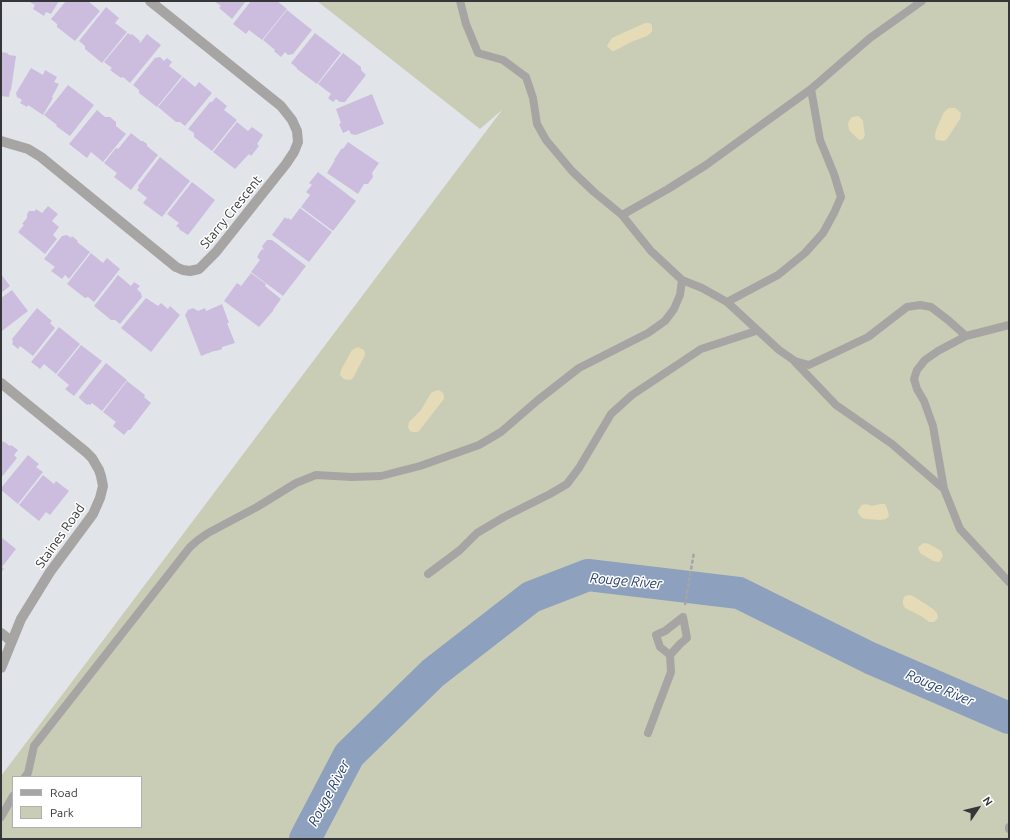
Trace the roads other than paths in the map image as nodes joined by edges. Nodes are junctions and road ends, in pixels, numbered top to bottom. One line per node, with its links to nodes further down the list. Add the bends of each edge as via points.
1 (150, 1): 5 (street, Starry Crescent, via 281,106 297,131 298,142 286,164 216,252 199,269 190,271 176,267 41,157 28,149)
2 (460, 1): 6 (lane, via 478,53 503,60 526,77 538,124 546,140 572,171)
3 (922, 1): 4 (lane, via 870,38)
4 (811, 89): 6 (lane, via 706,165); 8 (lane, via 820,140 841,197 823,233 805,253 778,275)
5 (1, 141)
6 (622, 214): 7 (lane, via 651,251)
7 (682, 280): 8 (lane); 22 (lane, via 680,295 665,321 648,333 578,368 502,432 479,446 381,476 316,475 296,483 198,540 34,746)
8 (727, 302): 10 (lane)
9 (1009, 325): 11 (lane)
10 (756, 330): 12 (lane); 15 (lane, via 701,349 632,395 611,414 567,484 477,533 460,550)
11 (966, 336): 12 (lane, via 931,307 920,305 907,307 868,337 810,365); 14 (lane, via 925,360 914,379 933,426)
12 (795, 361): 14 (lane, via 836,405 892,444)
13 (1, 383): 18 (street, Staines Road, via 92,458 99,470 103,486 93,514 50,572 20,619)
14 (944, 489): 16 (lane, via 960,529)
15 (428, 574)
16 (1009, 582)
17 (1, 633): 18 (street)
18 (11, 641): 20 (street, Staines Road)
19 (670, 656): 19 (lane, via 687,638 683,617 656,635 660,647); 21 (lane, via 670,672)
20 (1, 668)
21 (648, 733)
22 (26, 776)
23 (12, 798): 24 (lane)
24 (1, 817)

